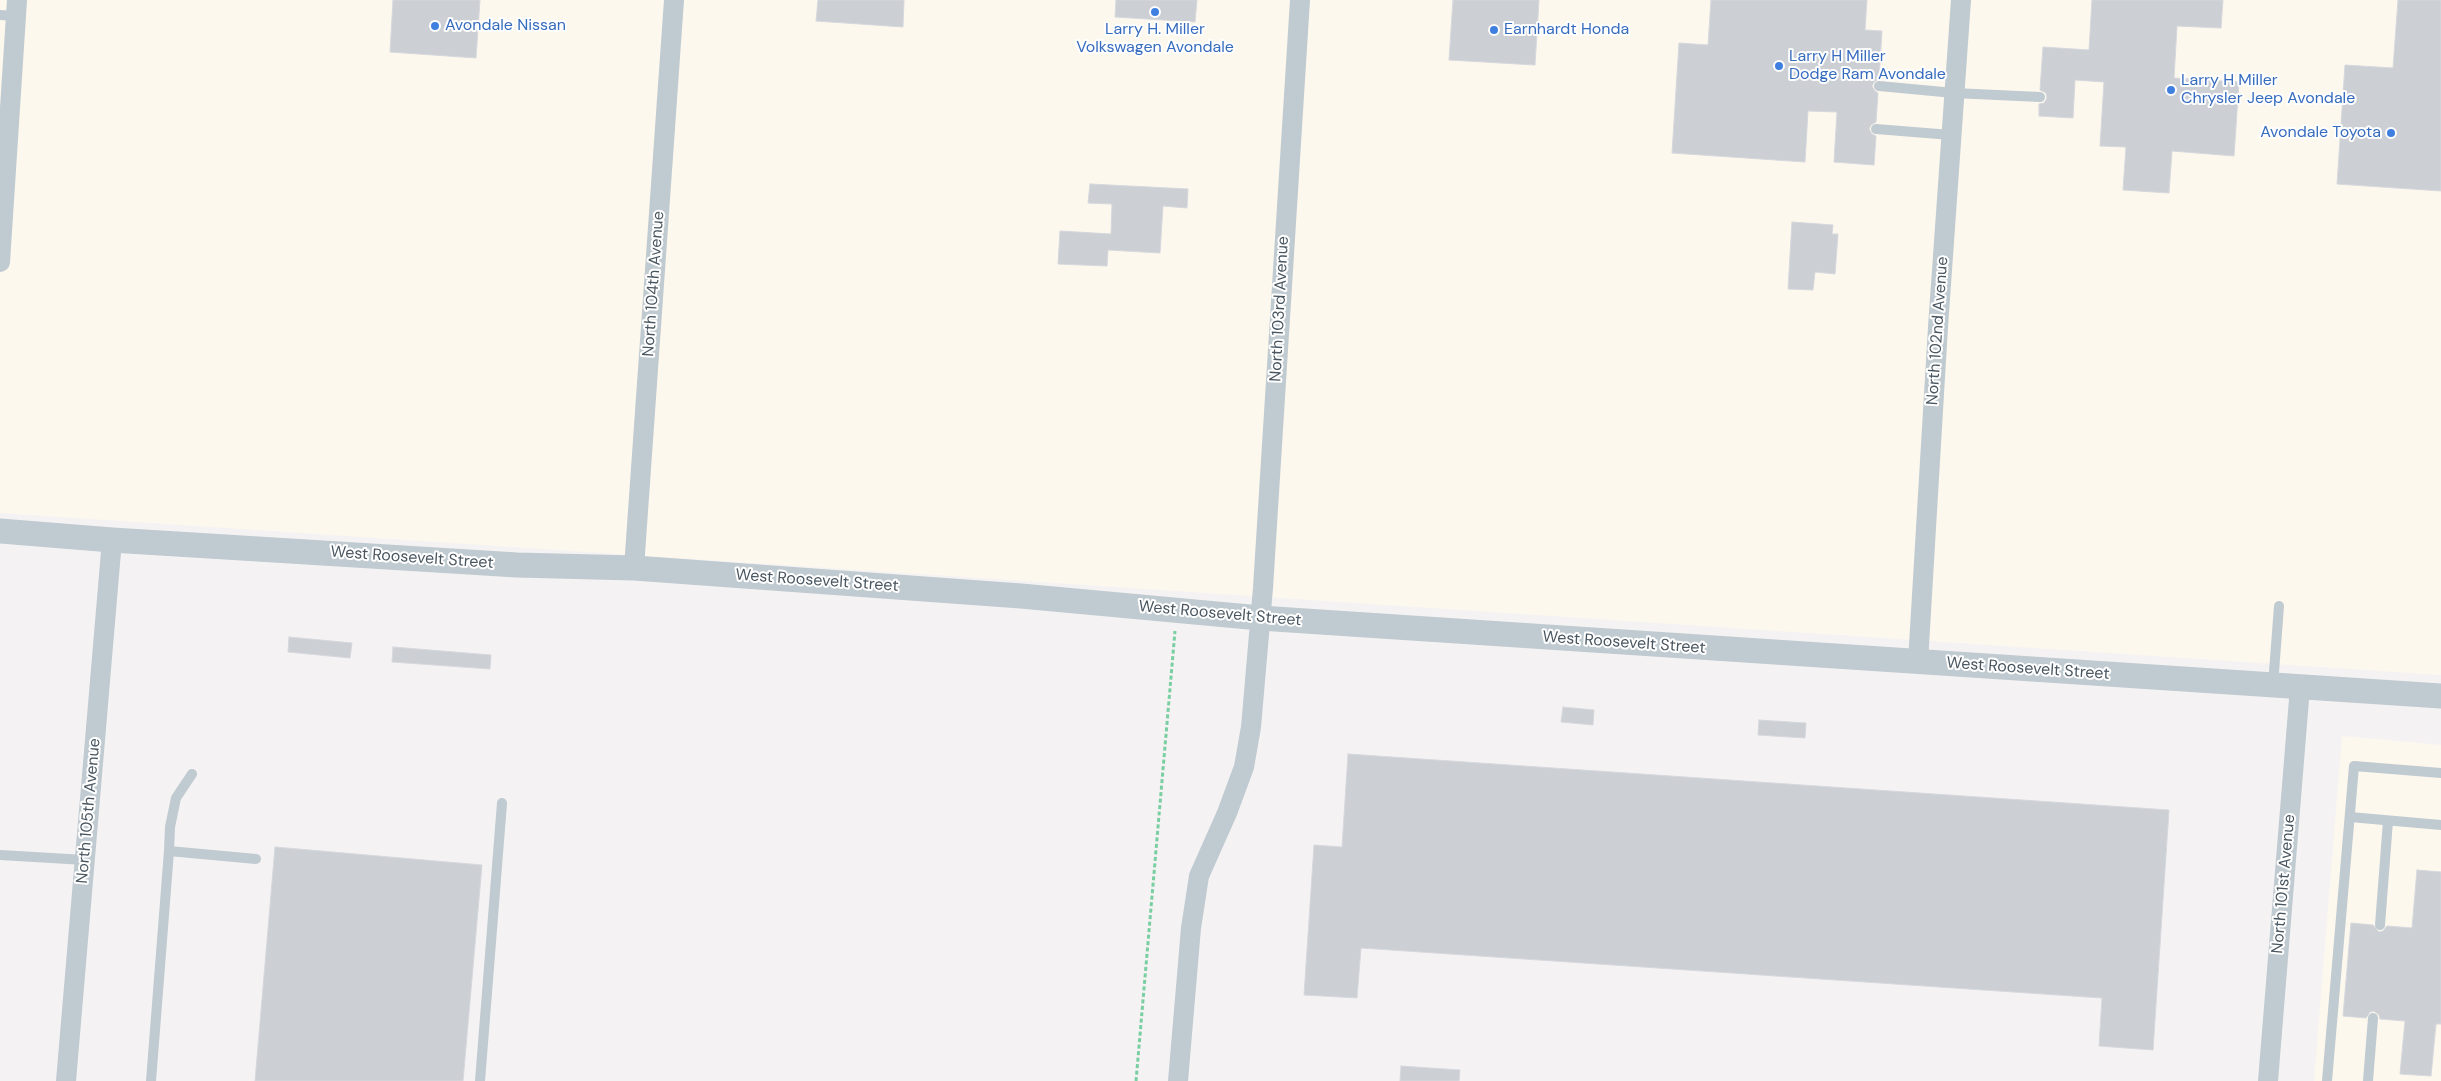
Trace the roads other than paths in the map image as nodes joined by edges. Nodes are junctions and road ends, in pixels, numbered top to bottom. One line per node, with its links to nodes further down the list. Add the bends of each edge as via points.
1 (674, 0): 13 (street, North 104th Avenue)
2 (1300, 0): 15 (street, North 103rd Avenue)
3 (1961, 0): 6 (street, North 102nd Avenue)
4 (11, 10): 10 (street)
5 (1879, 86): 6 (lane)
6 (1954, 93): 7 (lane); 9 (street, North 102nd Avenue)
7 (2040, 97)
8 (1876, 129): 9 (lane)
9 (1951, 135): 16 (street, North 102nd Avenue)
10 (0, 262)
11 (0, 531): 12 (street, West Roosevelt Street)
12 (112, 540): 13 (street, West Roosevelt Street, via 518,565); 29 (street, North 105th Avenue)
13 (634, 568): 15 (street, West Roosevelt Street, via 1021,596)
14 (2280, 606): 17 (lane)
15 (1260, 618): 16 (street, West Roosevelt Street); 35 (street, North 103rd Avenue, via 1251,727 1244,767 1199,876 1194,901)
16 (1918, 662): 17 (street, West Roosevelt Street)
17 (2273, 685): 18 (street, West Roosevelt Street)
18 (2300, 687): 19 (street, West Roosevelt Street); 36 (street, North 101st Avenue)
19 (2441, 696)
20 (2441, 773): 23 (lane, via 2354,766)
21 (192, 774): 26 (lane, via 176,798)
22 (502, 803): 34 (lane)
23 (2350, 817): 24 (lane); 37 (lane)
24 (2388, 821): 25 (lane); 30 (lane)
25 (2441, 825)
26 (169, 851): 28 (lane); 33 (lane)
27 (0, 854): 29 (lane)
28 (256, 859)
29 (85, 860): 32 (street, North 105th Avenue)
30 (2380, 925)
31 (2373, 1018): 38 (lane)
32 (66, 1081)
33 (151, 1081)
34 (480, 1081)
35 (1178, 1081)
36 (2268, 1081)
37 (2327, 1081)
38 (2368, 1081)

